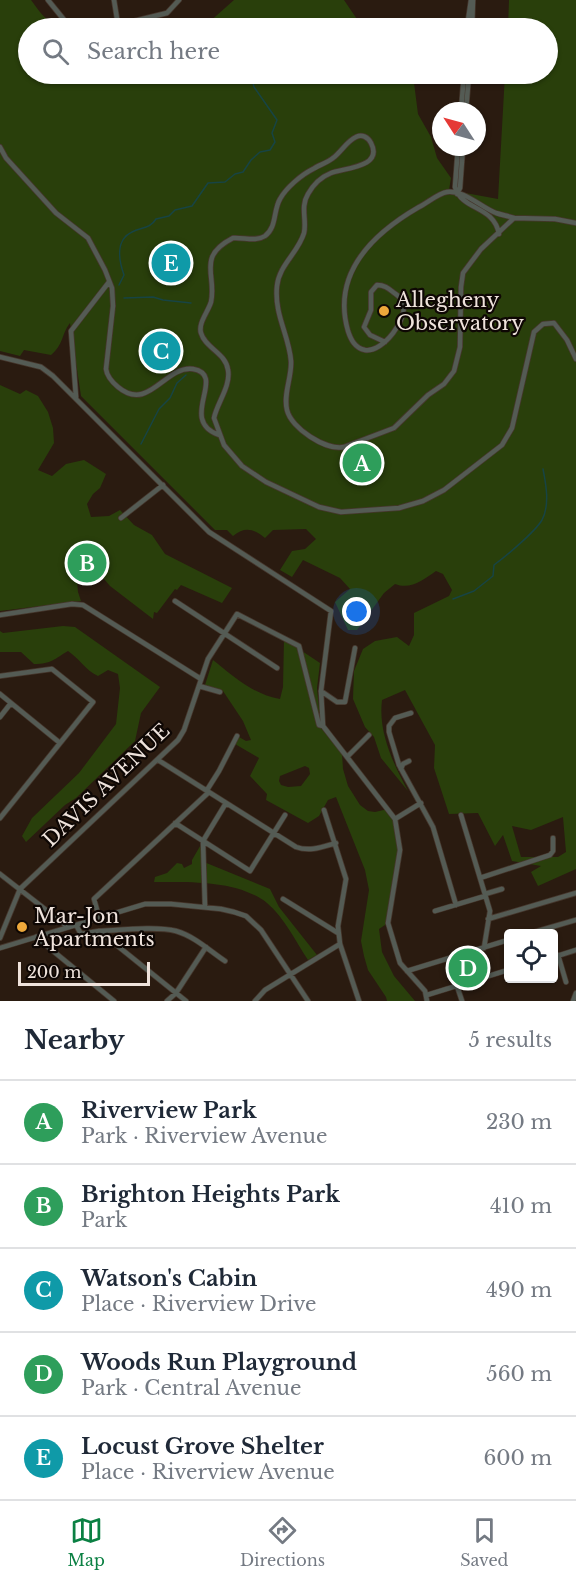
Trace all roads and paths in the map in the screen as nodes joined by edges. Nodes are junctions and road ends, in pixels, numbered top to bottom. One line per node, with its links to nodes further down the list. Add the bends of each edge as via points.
1 (48, 0): 5 (street)
2 (114, 0): 6 (street)
3 (179, 0): 7 (street, via 167,13)
4 (472, 0): 8 (street); 9 (street)
5 (63, 18)
6 (117, 18)
7 (147, 18)
8 (469, 18)
9 (472, 18)
10 (463, 84): 12 (street)
11 (468, 84): 13 (street)
12 (462, 102)
13 (467, 102)
14 (0, 147): 21 (street, via 56,213 88,238)
15 (457, 156): 17 (street)
16 (462, 156): 17 (street)
17 (457, 194): 18 (street); 20 (street, via 492,217); 22 (street, via 446,192 398,219 377,236 356,263 346,294 349,334 363,350 378,348)
18 (514, 218): 19 (street); 20 (street)
19 (576, 223)
20 (499, 234): 26 (street, via 481,249 464,273 460,347 454,370 444,384 386,432 337,448 316,441 287,412 291,361 278,311 277,285 303,234 303,204 310,190 331,173 357,168 371,155 370,142 362,135 356,137 333,159 308,171 288,189 279,200 267,235 234,238 221,246 211,260 212,299 200,331 227,363 229,372)
21 (109, 282): 25 (street, via 71,331); 27 (street, via 113,306 106,369 109,378 125,393 140,394 182,370 197,370 206,382 201,415)
22 (385, 342): 22 (street, via 370,335 364,327 371,310 371,292 377,285 404,304 398,325)
23 (0, 357): 25 (street, via 41,367)
24 (576, 359): 28 (street, via 554,323 543,324 534,332 512,428 502,445 444,490 399,508 341,512 319,507 242,466)
25 (76, 397): 29 (street)
26 (214, 418): 27 (street); 28 (street)
27 (206, 426): 28 (street, via 209,432)
28 (219, 435)
29 (163, 485): 30 (street); 39 (street, via 212,534 331,611)
30 (121, 518)
31 (176, 601): 33 (street)
32 (0, 615): 37 (street, via 83,605)
33 (225, 633): 35 (street); 37 (street, DAVIS AVENUE, via 208,659); 45 (street, DAVIS AVENUE, via 237,614 299,646 313,709)
34 (355, 648): 39 (street, via 345,702 337,702)
35 (278, 668)
36 (0, 676): 48 (street, via 52,669 93,702)
37 (201, 679): 38 (street, DAVIS AVENUE)
38 (199, 686): 40 (street); 50 (street, DAVIS AVENUE, via 182,735)
39 (321, 691): 45 (street)
40 (220, 692)
41 (0, 694): 42 (street)
42 (11, 703): 44 (street); 48 (street)
43 (411, 713): 52 (street, via 395,718 388,728)
44 (0, 717)
45 (323, 726): 49 (street)
46 (369, 735): 49 (street)
47 (237, 736): 53 (street)
48 (60, 743): 59 (street)
49 (348, 756): 60 (street)
50 (158, 760): 53 (street); 68 (street, DAVIS AVENUE)
51 (409, 761): 52 (street)
52 (400, 769): 55 (street)
53 (208, 791): 54 (street); 61 (street)
54 (226, 803): 62 (street); 64 (street)
55 (421, 803): 60 (street); 73 (street)
56 (324, 810): 65 (street)
57 (285, 815): 62 (street)
58 (461, 815): 67 (street)
59 (0, 818)
60 (395, 819): 95 (street, via 400,850 388,923)
61 (175, 823): 64 (street); 76 (street, via 93,899)
62 (274, 833): 64 (street, via 250,871); 65 (street, via 304,850)
63 (553, 838): 67 (street, via 550,855)
64 (203, 841): 74 (street)
65 (336, 843): 83 (street, via 346,879)
66 (0, 874): 68 (street)
67 (480, 878): 71 (street)
68 (20, 889): 80 (street); 85 (street, DAVIS AVENUE)
69 (502, 889): 71 (street)
70 (576, 893): 77 (street)
71 (485, 895): 73 (street); 77 (street)
72 (284, 899): 83 (street)
73 (456, 905): 75 (street)
74 (205, 908): 76 (street, via 145,904); 97 (street, via 246,916 256,924)
75 (435, 911)
76 (99, 917): 79 (street)
77 (488, 919): 90 (street)
78 (576, 920): 81 (street)
79 (76, 925): 80 (street); 82 (street, via 81,934)
80 (68, 927): 84 (street)
81 (545, 929)
82 (99, 931): 89 (street, via 172,930); 100 (street)
83 (338, 933): 87 (street)
84 (36, 937): 88 (street); 103 (street)
85 (0, 938)
86 (504, 941): 90 (street)
87 (340, 944): 97 (street); 108 (street)
88 (0, 948)
89 (206, 948): 93 (street); 100 (street)
90 (484, 948): 95 (street)
91 (576, 950): 92 (street)
92 (558, 955)
93 (225, 961)
94 (558, 961): 98 (street)
95 (406, 971): 102 (street)
96 (504, 971): 99 (street)
97 (290, 974): 106 (street); 107 (street)
98 (566, 982)
99 (457, 986): 102 (street); 109 (street)
100 (176, 993): 104 (street); 105 (street)
101 (576, 994): 110 (street)
102 (427, 998)
103 (114, 1001)
104 (167, 1001)
105 (186, 1001)
106 (255, 1001)
107 (308, 1001)
108 (359, 1001)
109 (462, 1001)
110 (573, 1001)

